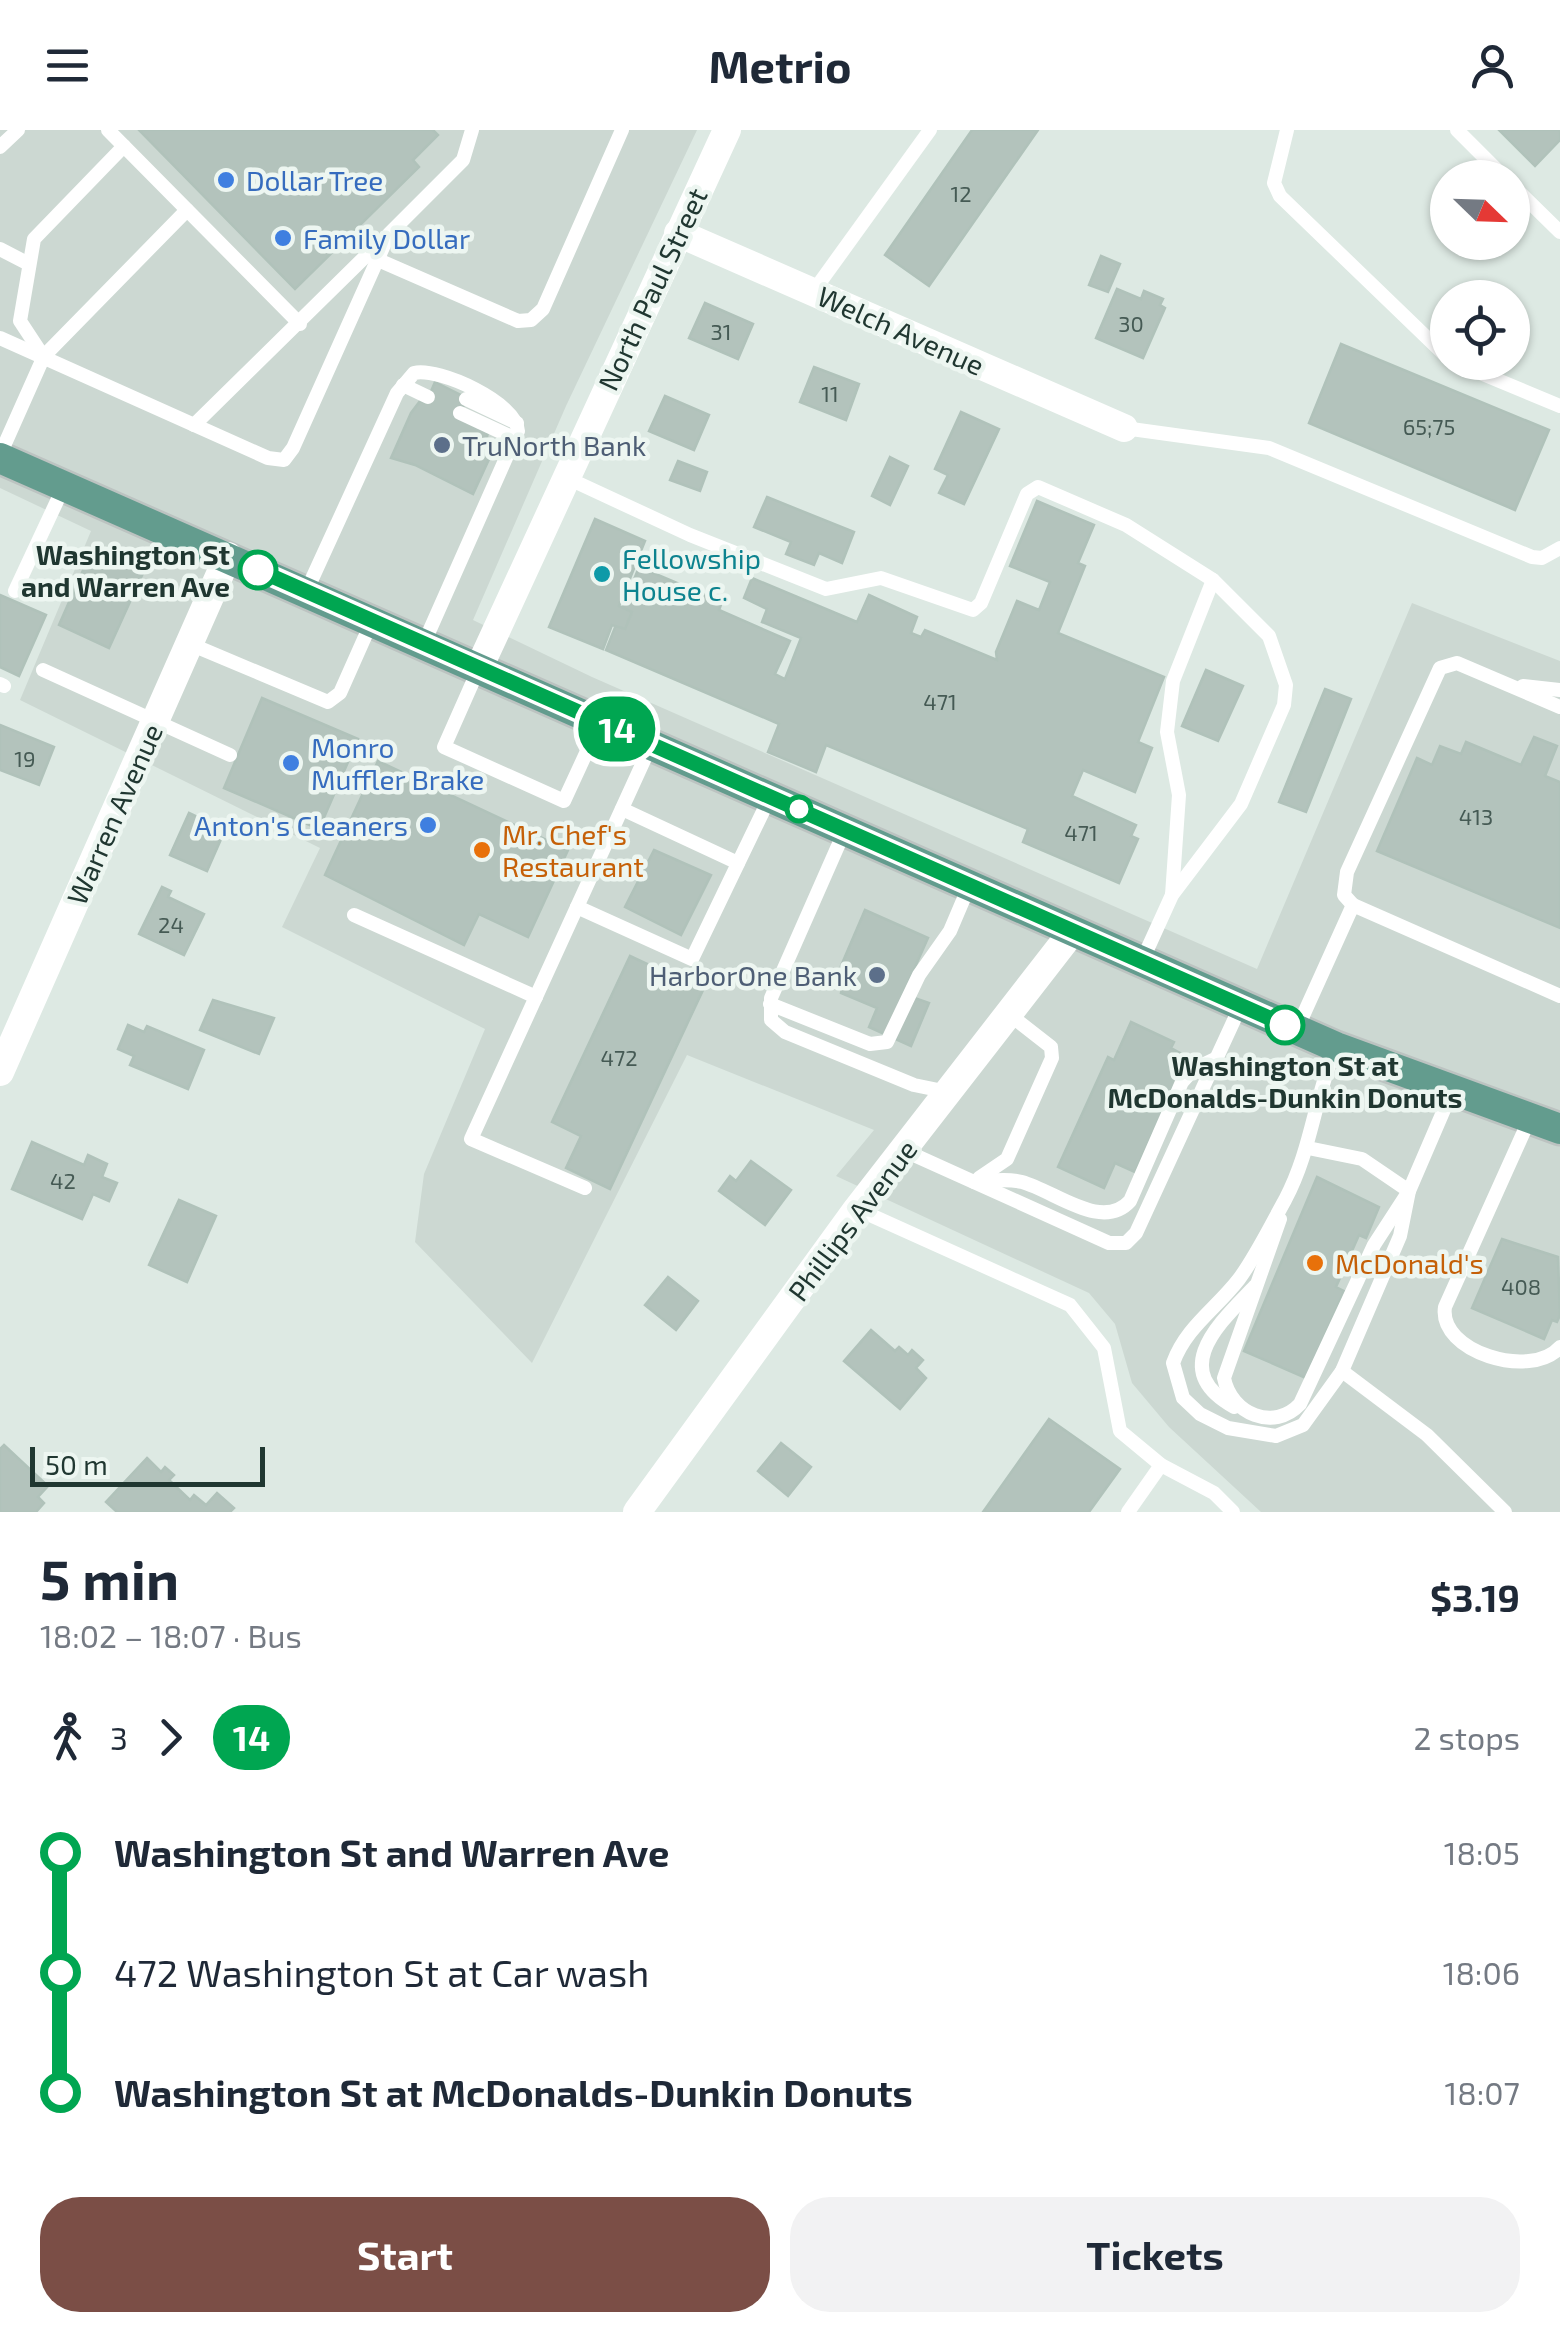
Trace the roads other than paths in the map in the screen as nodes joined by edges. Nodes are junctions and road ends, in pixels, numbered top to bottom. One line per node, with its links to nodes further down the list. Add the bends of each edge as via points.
1 (18, 130): 10 (lane)
2 (108, 130): 9 (lane)
3 (472, 130): 15 (lane, via 462,160)
4 (622, 130): 18 (lane, via 543,309 531,320 518,321)
5 (727, 130): 16 (street, North Paul Street)
6 (930, 130): 20 (lane)
7 (1286, 130): 23 (lane, via 1274,182 1280,196)
8 (1457, 130): 11 (lane)
9 (124, 146): 13 (lane); 19 (lane, via 34,240)
10 (0, 147)
11 (1487, 160)
12 (1530, 203): 14 (lane)
13 (187, 210): 21 (lane); 24 (lane)
14 (1560, 232)
15 (388, 234): 18 (lane); 21 (lane)
16 (678, 234): 20 (street, Welch Avenue); 34 (street, North Paul Street)
17 (0, 250): 19 (lane)
18 (376, 259): 30 (lane, via 284,460)
19 (27, 262): 24 (lane, via 20,321)
20 (813, 292): 31 (street, Welch Avenue)
21 (300, 324): 30 (lane)
22 (0, 338): 24 (lane)
23 (1430, 341)
24 (44, 356): 30 (lane); 33 (lane)
25 (408, 380): 27 (lane); 32 (lane, via 434,372 506,406); 40 (lane)
26 (1497, 380): 29 (lane)
27 (431, 391)
28 (463, 406): 32 (lane)
29 (1560, 406)
30 (194, 425)
31 (1124, 428): 36 (lane, via 1270,448 1532,557)
32 (516, 431): 42 (lane)
33 (0, 456): 35 (main road)
34 (564, 477): 38 (lane, via 832,590 881,578 974,610 1027,494 1038,486 1126,524); 44 (street, North Paul Street)
35 (65, 484): 37 (main road); 39 (lane)
36 (1560, 548)
37 (228, 556): 40 (main road); 43 (street, Warren Avenue)
38 (1213, 580): 58 (lane, via 1173,681 1167,732 1179,795); 58 (lane, via 1268,636 1286,695 1236,812)
39 (15, 591)
40 (306, 592): 41 (main road)
41 (372, 620): 42 (main road); 43 (lane, via 340,694 328,702)
42 (424, 643): 44 (main road)
43 (190, 644): 49 (street, Warren Avenue)
44 (479, 668): 50 (main road); 50 (lane, via 444,747 564,801)
45 (42, 670): 49 (lane)
46 (1507, 684): 47 (lane); 48 (lane); 59 (lane, via 1457,663 1437,672 1347,872 1344,895)
47 (1560, 690)
48 (1560, 704)
49 (155, 722): 52 (lane); 72 (street, Warren Avenue)
50 (600, 722): 51 (main road)
51 (651, 744): 53 (main road); 54 (lane)
52 (230, 754)
53 (770, 797): 55 (main road); 56 (lane)
54 (622, 809): 56 (lane); 60 (lane)
55 (845, 830): 57 (main road); 66 (lane)
56 (738, 863): 60 (lane, via 692,959)
57 (970, 884): 62 (main road); 66 (lane, via 888,1042 870,1044)
58 (1172, 895): 63 (lane)
59 (1353, 905): 64 (lane); 69 (lane)
60 (577, 907): 65 (lane)
61 (354, 915): 65 (lane)
62 (1072, 932): 63 (main road); 68 (street, Phillips Avenue)
63 (1142, 962): 67 (main road)
64 (1560, 996)
65 (536, 997): 80 (lane, via 471,1139)
66 (770, 1004): 74 (lane, via 771,1020 786,1032 914,1085)
67 (1241, 1005): 69 (main road); 71 (lane)
68 (1010, 1015): 74 (street, Phillips Avenue); 79 (lane, via 1054,1052 1002,1166)
69 (1297, 1030): 70 (main road)
70 (1336, 1047): 73 (main road); 77 (lane)
71 (1216, 1058): 79 (lane, via 1187,1074 1130,1202 1114,1214 1097,1214 1019,1181); 79 (lane, via 1126,1243 1109,1242)
72 (0, 1072)
73 (1452, 1091): 75 (main road); 81 (lane)
74 (950, 1092): 78 (street, Phillips Avenue)
75 (1530, 1117): 76 (main road); 85 (lane, via 1444,1308 1444,1325 1456,1340 1515,1364 1542,1360)
76 (1560, 1129)
77 (1308, 1148): 81 (lane, via 1362,1159); 82 (lane)
78 (902, 1150): 79 (lane); 83 (street, Phillips Avenue)
79 (968, 1182)
80 (585, 1188)
81 (1409, 1192): 86 (lane, via 1400,1236); 87 (lane, via 1374,1245 1300,1404 1279,1419)
82 (1286, 1198): 84 (lane); 86 (lane, via 1240,1278 1179,1346 1173,1376 1200,1414 1228,1428 1276,1436 1303,1425)
83 (858, 1209): 88 (lane, via 1070,1305 1104,1348 1120,1431); 89 (street, Phillips Avenue)
84 (1262, 1278): 87 (lane, via 1224,1378 1232,1400); 87 (lane, via 1218,1322 1202,1354 1216,1393)
85 (1560, 1347)
86 (1342, 1370): 92 (lane, via 1427,1435)
87 (1251, 1413)
88 (1161, 1465): 90 (lane); 91 (lane)
89 (637, 1512)
90 (1128, 1512)
91 (1233, 1512)
92 (1505, 1512)

